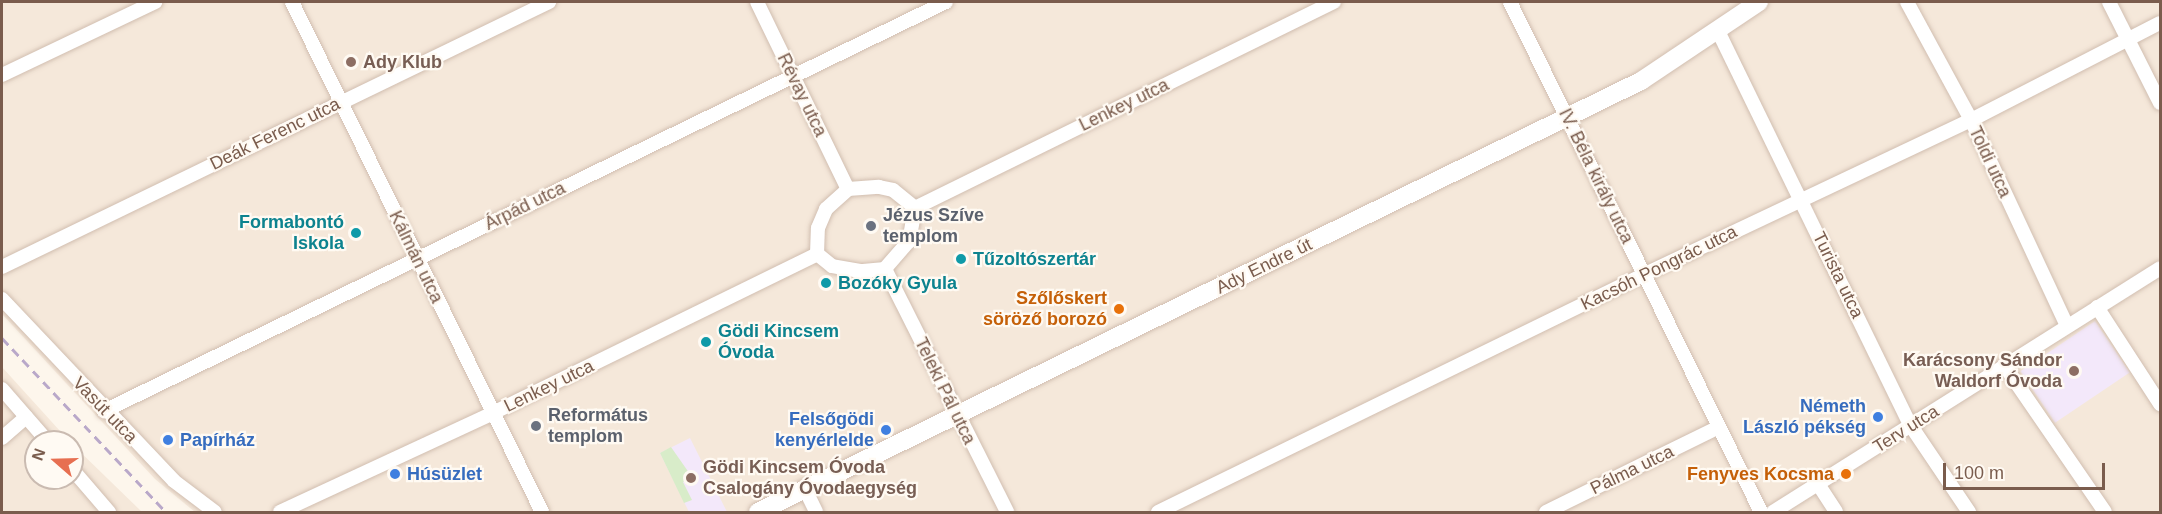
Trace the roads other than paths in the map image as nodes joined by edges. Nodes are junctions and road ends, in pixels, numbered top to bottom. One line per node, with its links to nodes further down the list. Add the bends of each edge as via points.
1 (155, 2): 14 (street)
2 (292, 2): 16 (street, Kálmán utca)
3 (549, 2): 16 (street, Deák Ferenc utca)
4 (757, 2): 15 (street, Révay utca)
5 (946, 2): 15 (street, Árpád utca)
6 (1334, 2): 22 (street, Lenkey utca)
7 (1510, 2): 18 (street, IV. Béla király utca)
8 (1760, 2): 12 (street, Ady Endre út)
9 (1907, 2): 19 (street, Toldi utca)
10 (2109, 2): 13 (street)
11 (2160, 23): 13 (street, Kacsóh Pongrác utca)
12 (1718, 31): 18 (street, Ady Endre út, via 1641,81); 21 (street, Turista utca)
13 (2128, 40): 17 (street); 19 (street, Kacsóh Pongrác utca)
14 (2, 75)
15 (793, 77): 20 (street, Révay utca); 24 (street, Árpád utca)
16 (340, 102): 24 (street, Kálmán utca); 25 (street, Deák Ferenc utca)
17 (2160, 103)
18 (1568, 118): 28 (street, IV. Béla király utca); 37 (street, Ady Endre út)
19 (1971, 120): 21 (street, Kacsóh Pongrác utca); 31 (street, Toldi utca)
20 (848, 189): 22 (street, via 893,190); 23 (street, via 826,208 818,228)
21 (1801, 200): 28 (street, Kacsóh Pongrác utca); 39 (street, Turista utca)
22 (915, 208): 27 (street, via 909,241)
23 (816, 254): 27 (street, via 832,266 860,271); 36 (street, Lenkey utca)
24 (417, 258): 35 (street, Árpád utca); 36 (street, Kálmán utca)
25 (2, 267)
26 (2160, 268): 30 (street, Terv utca)
27 (885, 269): 37 (street, Teleki Pál utca)
28 (1643, 274): 40 (street, IV. Béla király utca); 53 (street, Kacsóh Pongrác utca)
29 (2, 299): 35 (street, Vasút utca)
30 (2097, 307): 31 (street, Terv utca); 34 (street)
31 (2067, 326): 32 (street, Terv utca)
32 (2004, 365): 39 (street, Terv utca); 59 (street)
33 (2, 389): 38 (street)
34 (2160, 404)
35 (104, 411): 47 (street, Vasút utca, via 174,481)
36 (493, 413): 48 (street, Lenkey utca); 49 (street, Kálmán utca)
37 (957, 416): 45 (street, Ady Endre út); 52 (street, Teleki Pál utca)
38 (26, 417): 41 (street); 42 (street)
39 (1911, 426): 43 (street, Terv utca); 58 (street, Turista utca)
40 (1717, 428): 54 (street, Pálma utca); 55 (street, IV. Béla király utca)
41 (37, 430)
42 (2, 438)
43 (1818, 484): 56 (street, Terv utca); 57 (street)
44 (84, 486): 46 (street)
45 (805, 489): 50 (street, Ady Endre út); 51 (street)
46 (100, 509)
47 (215, 513)
48 (280, 513)
49 (542, 513)
50 (758, 513)
51 (816, 513)
52 (1007, 513)
53 (1158, 513)
54 (1546, 513)
55 (1761, 513)
56 (1773, 513)
57 (1836, 513)
58 (1969, 513)
59 (2105, 513)

